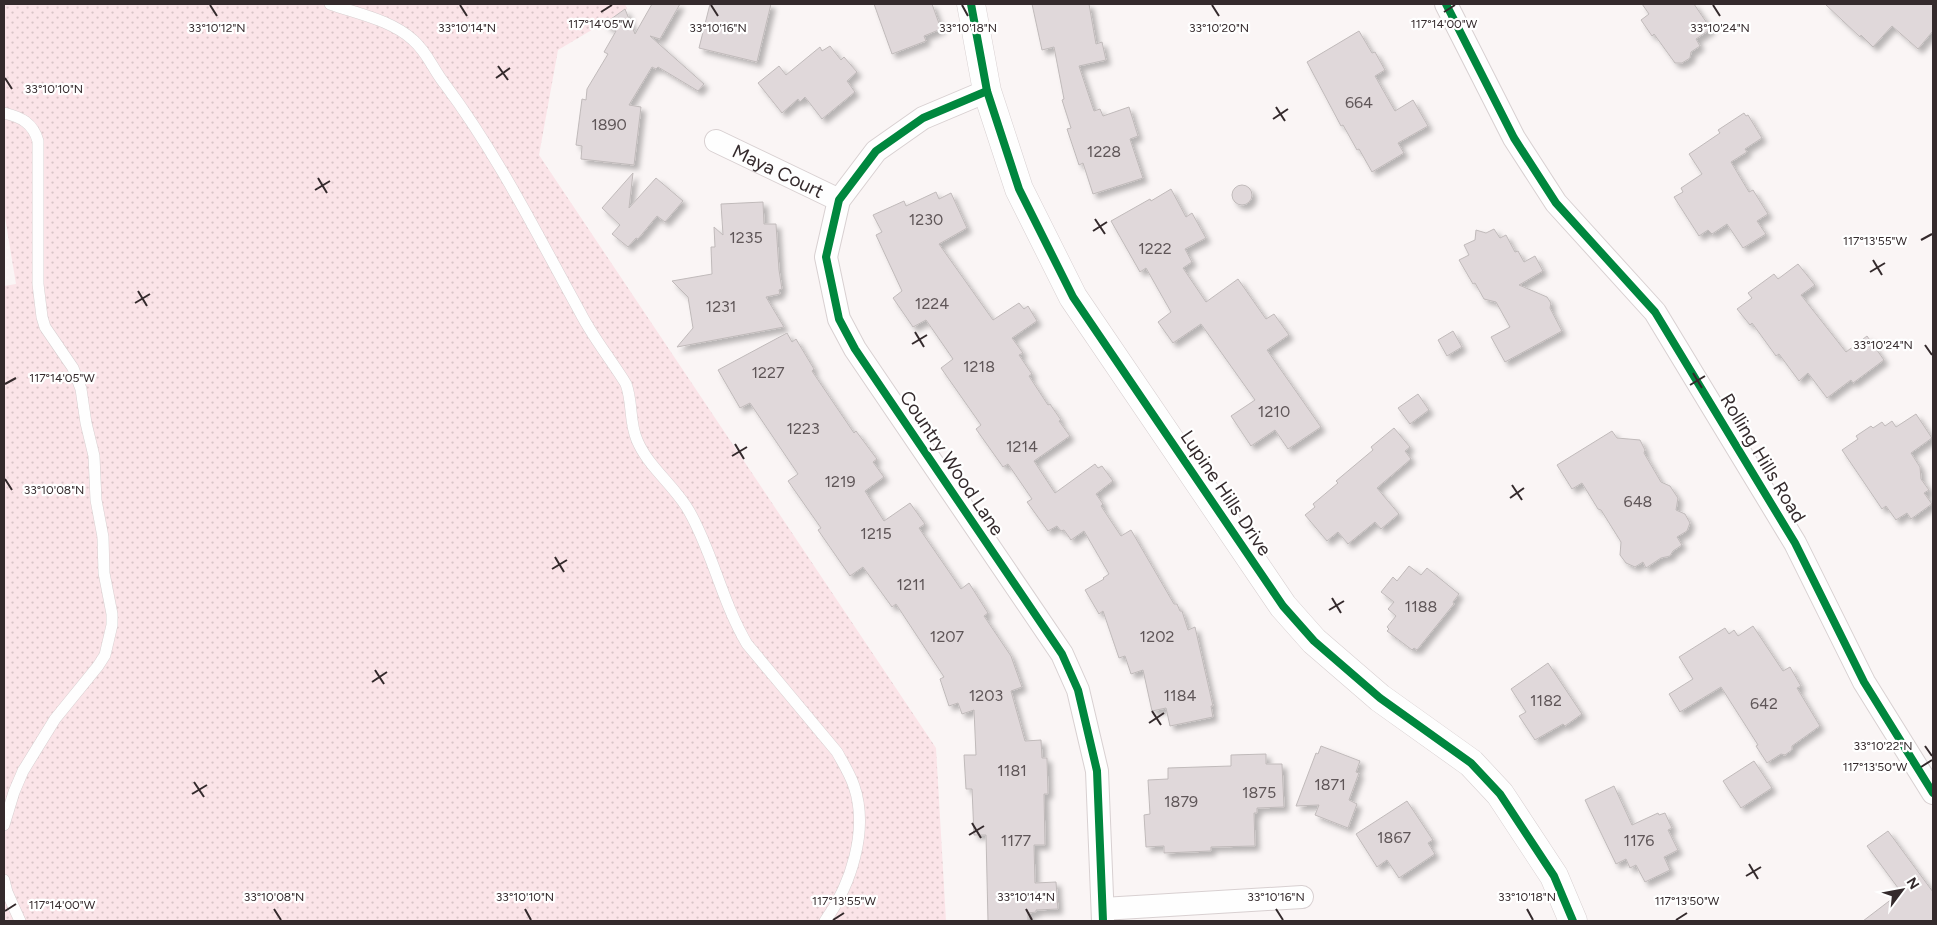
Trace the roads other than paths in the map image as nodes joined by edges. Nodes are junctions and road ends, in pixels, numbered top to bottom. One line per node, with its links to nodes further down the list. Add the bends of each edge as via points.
1 (330, 4): 14 (lane, via 401,30 424,51 464,109 590,330 626,384 637,442 688,509 747,644 837,752 845,766 858,804 857,842 848,879)
2 (971, 4): 4 (street, Lupine Hills Drive)
3 (1446, 4): 8 (street, Rolling Hills Road, via 1514,138 1556,204 1655,312 1795,543 1864,682)
4 (987, 90): 7 (street, Country Wood Lane, via 923,118 876,151); 15 (street, Lupine Hills Drive, via 1019,189 1073,297 1283,606 1314,641 1380,698 1471,763 1500,794 1554,876)
5 (4, 113): 9 (lane, via 23,119 36,132 38,141 40,305 46,327 73,368 81,389 94,456 104,573 112,620 105,655 68,701 38,746 17,785)
6 (716, 141): 7 (street, Maya Court)
7 (839, 200): 12 (street, Country Wood Lane, via 826,257 838,319 854,350 1062,654 1078,690 1097,771)
8 (1933, 793)
9 (4, 825)
10 (4, 880): 13 (lane)
11 (1302, 897): 12 (street)
12 (1103, 915)
13 (20, 921)
14 (825, 921)
15 (1573, 921)

